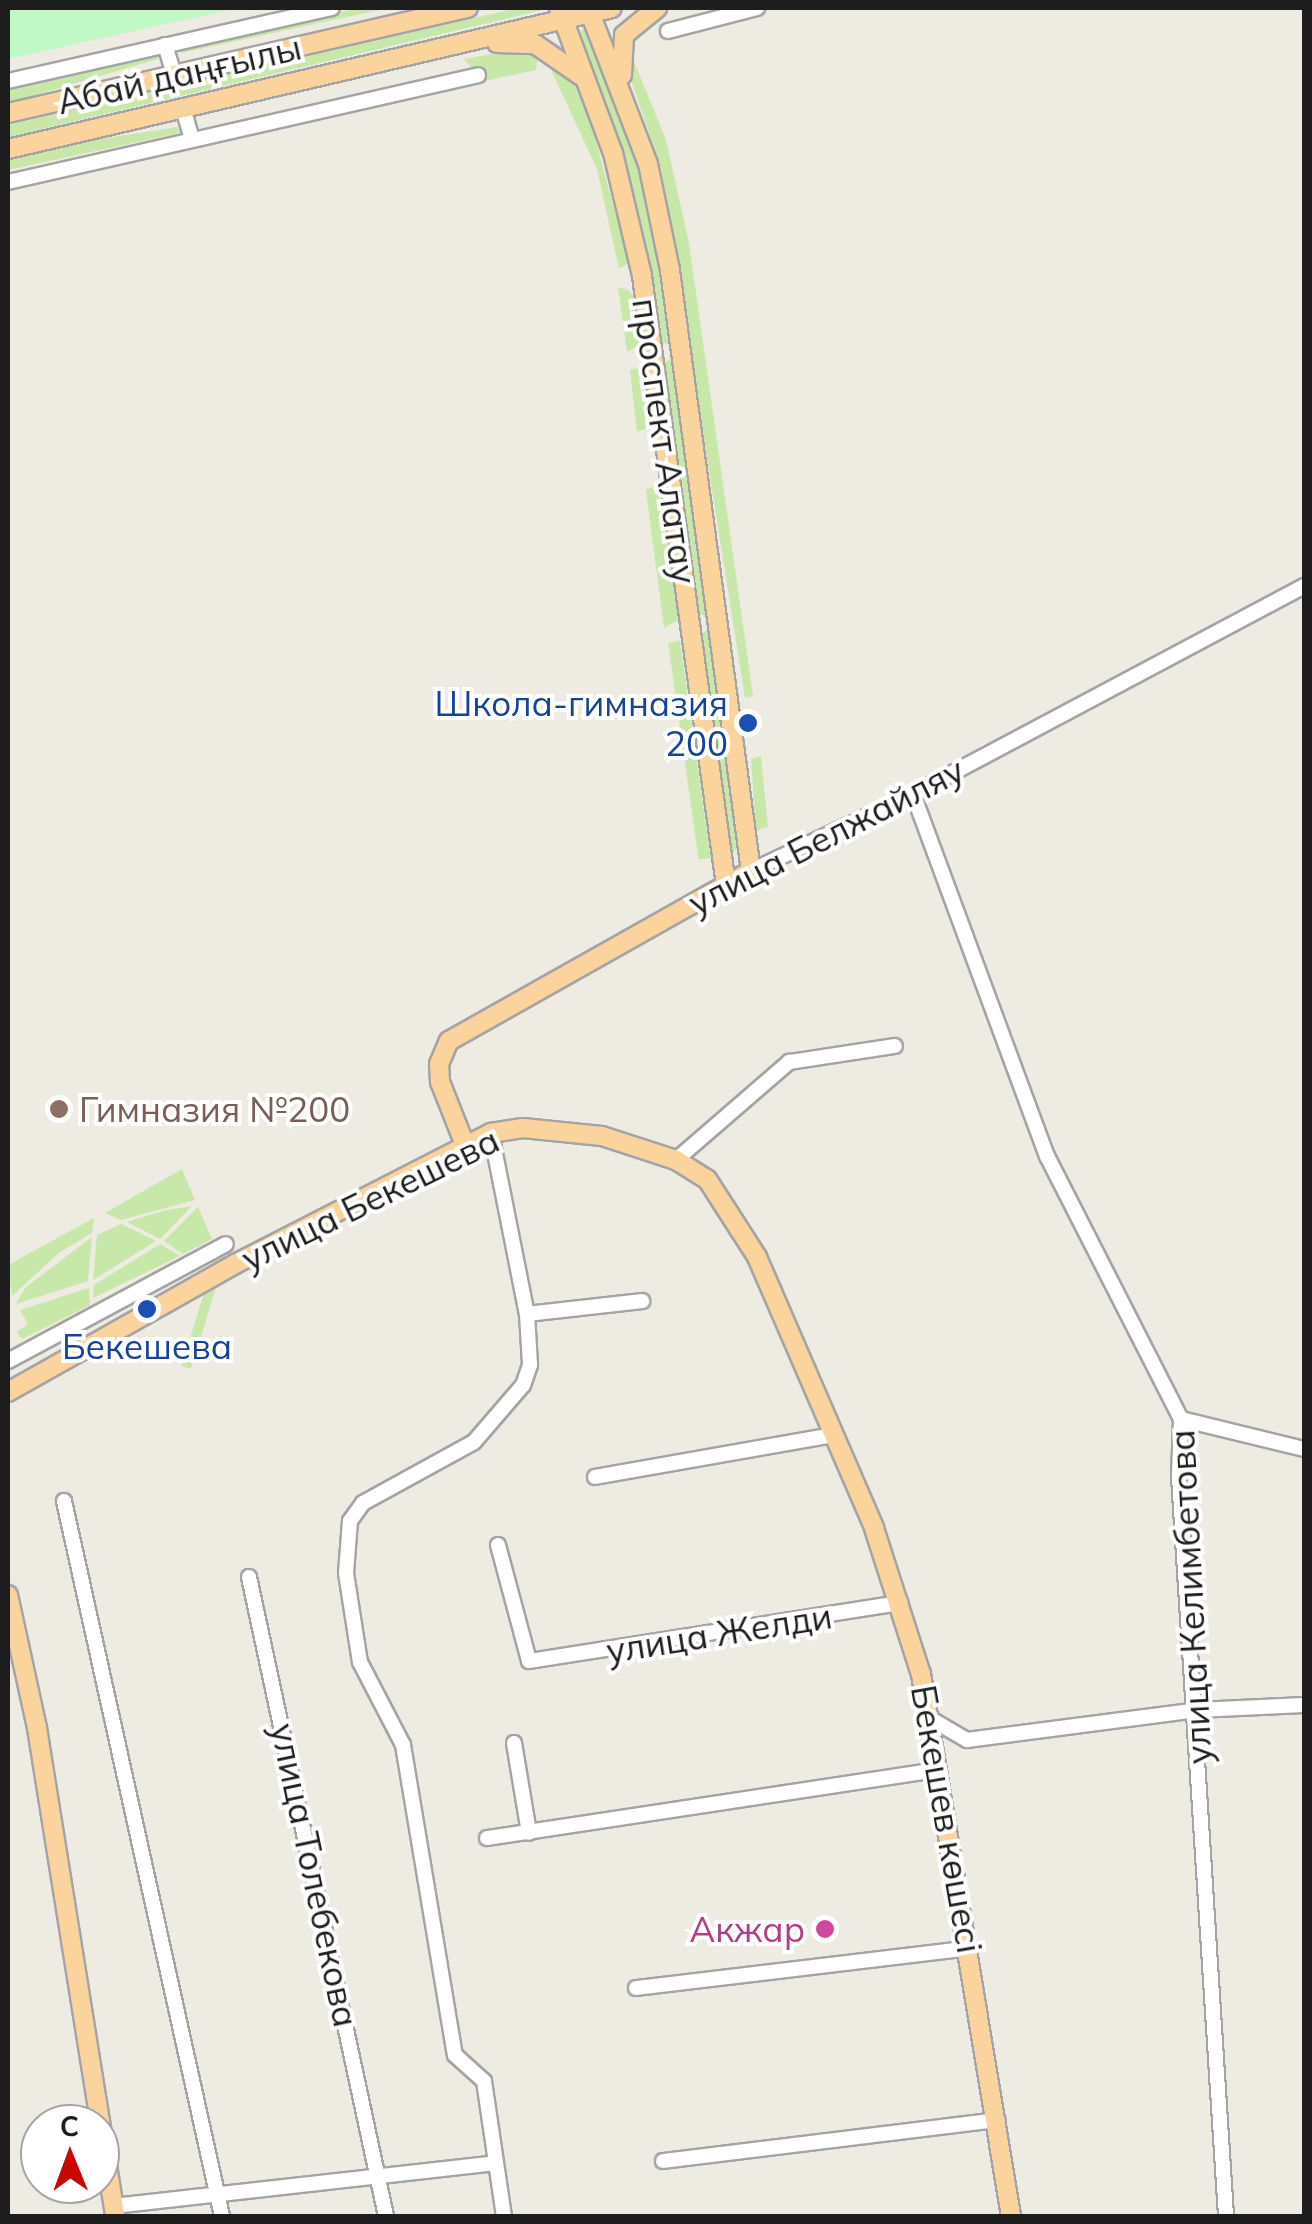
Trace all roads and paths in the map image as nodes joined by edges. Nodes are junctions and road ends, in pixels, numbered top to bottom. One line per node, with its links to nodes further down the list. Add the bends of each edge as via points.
1 (332, 8): 10 (street)
2 (468, 8): 6 (main road, Абай даңғылы)
3 (612, 8): 7 (main road)
4 (657, 8): 15 (main road, via 624,35 620,67)
5 (757, 8): 9 (street)
6 (453, 10): 12 (main road, Абай даңғылы)
7 (589, 10): 8 (main road); 15 (main road, проспект Алатау)
8 (562, 14): 11 (main road); 18 (main road, проспект Алатау)
9 (668, 31)
10 (165, 45): 12 (street); 14 (street)
11 (456, 45): 16 (main road); 18 (main road, via 515,42 554,52 580,74)
12 (174, 75): 17 (main road, Абай даңғылы)
13 (478, 76): 19 (street)
14 (8, 81)
15 (629, 105): 22 (main road, проспект Алатау, via 659,218)
16 (183, 108): 19 (street); 20 (main road)
17 (8, 114)
18 (602, 116): 23 (main road, проспект Алатау, via 628,208)
19 (192, 140): 21 (street)
20 (8, 149)
21 (8, 182)
22 (680, 349): 23 (main road); 25 (main road, проспект Алатау)
23 (653, 357): 26 (main road, проспект Алатау)
24 (1304, 586): 27 (street, улица Белжайляу)
25 (718, 620): 26 (main road); 28 (main road, проспект Алатау)
26 (692, 627): 29 (main road, проспект Алатау)
27 (913, 794): 28 (street, улица Белжайляу); 39 (street, улица Келимбетова, via 1048,1156)
28 (751, 871): 29 (main road, улица Белжайляу)
29 (726, 885): 32 (main road, улица Белжайляу, via 449,1041 440,1082)
30 (894, 1046): 33 (street, via 789,1062)
31 (490, 1133): 32 (main road, улица Бекешева); 33 (main road, улица Бекешева, via 523,1128 602,1136); 36 (street)
32 (465, 1146): 38 (main road, улица Бекешева)
33 (676, 1160): 40 (main road, улица Бекешева, via 707,1179 732,1208)
34 (226, 1244): 37 (street)
35 (642, 1302): 36 (street)
36 (527, 1314): 59 (street, via 530,1366 498,1416 474,1442 363,1503 350,1521 346,1574 360,1662 403,1745 455,2055 484,2081)
37 (8, 1360)
38 (8, 1392)
39 (1181, 1419): 41 (street); 49 (street, улица Келимбетова, via 1178,1477)
40 (834, 1435): 42 (street); 47 (main road, Бекешев көшесі)
41 (1304, 1449)
42 (595, 1477)
43 (64, 1501): 61 (street)
44 (498, 1545): 47 (street, улица Желди, via 524,1655 538,1662)
45 (250, 1577): 60 (street, улица Толебекова)
46 (8, 1594): 62 (main road, via 37,1728)
47 (900, 1603): 50 (main road, Бекешев көшесі)
48 (1304, 1705): 49 (street)
49 (1197, 1710): 50 (street, via 966,1740); 67 (street, улица Келимбетова)
50 (931, 1718): 52 (main road, Бекешев көшесі)
51 (514, 1743): 53 (street)
52 (939, 1770): 53 (street); 55 (main road, Бекешев көшесі)
53 (529, 1833): 54 (street)
54 (487, 1838)
55 (970, 1948): 56 (street); 57 (main road, Бекешев көшесі)
56 (636, 1988)
57 (998, 2120): 58 (street); 66 (main road, Бекешев көшесі)
58 (662, 2160)
59 (496, 2163): 60 (street); 65 (street)
60 (380, 2174): 61 (street); 64 (street, улица Толебекова)
61 (218, 2194): 62 (street); 63 (street)
62 (115, 2211)
63 (222, 2216)
64 (386, 2216)
65 (504, 2216)
66 (1010, 2216)
67 (1226, 2216)

